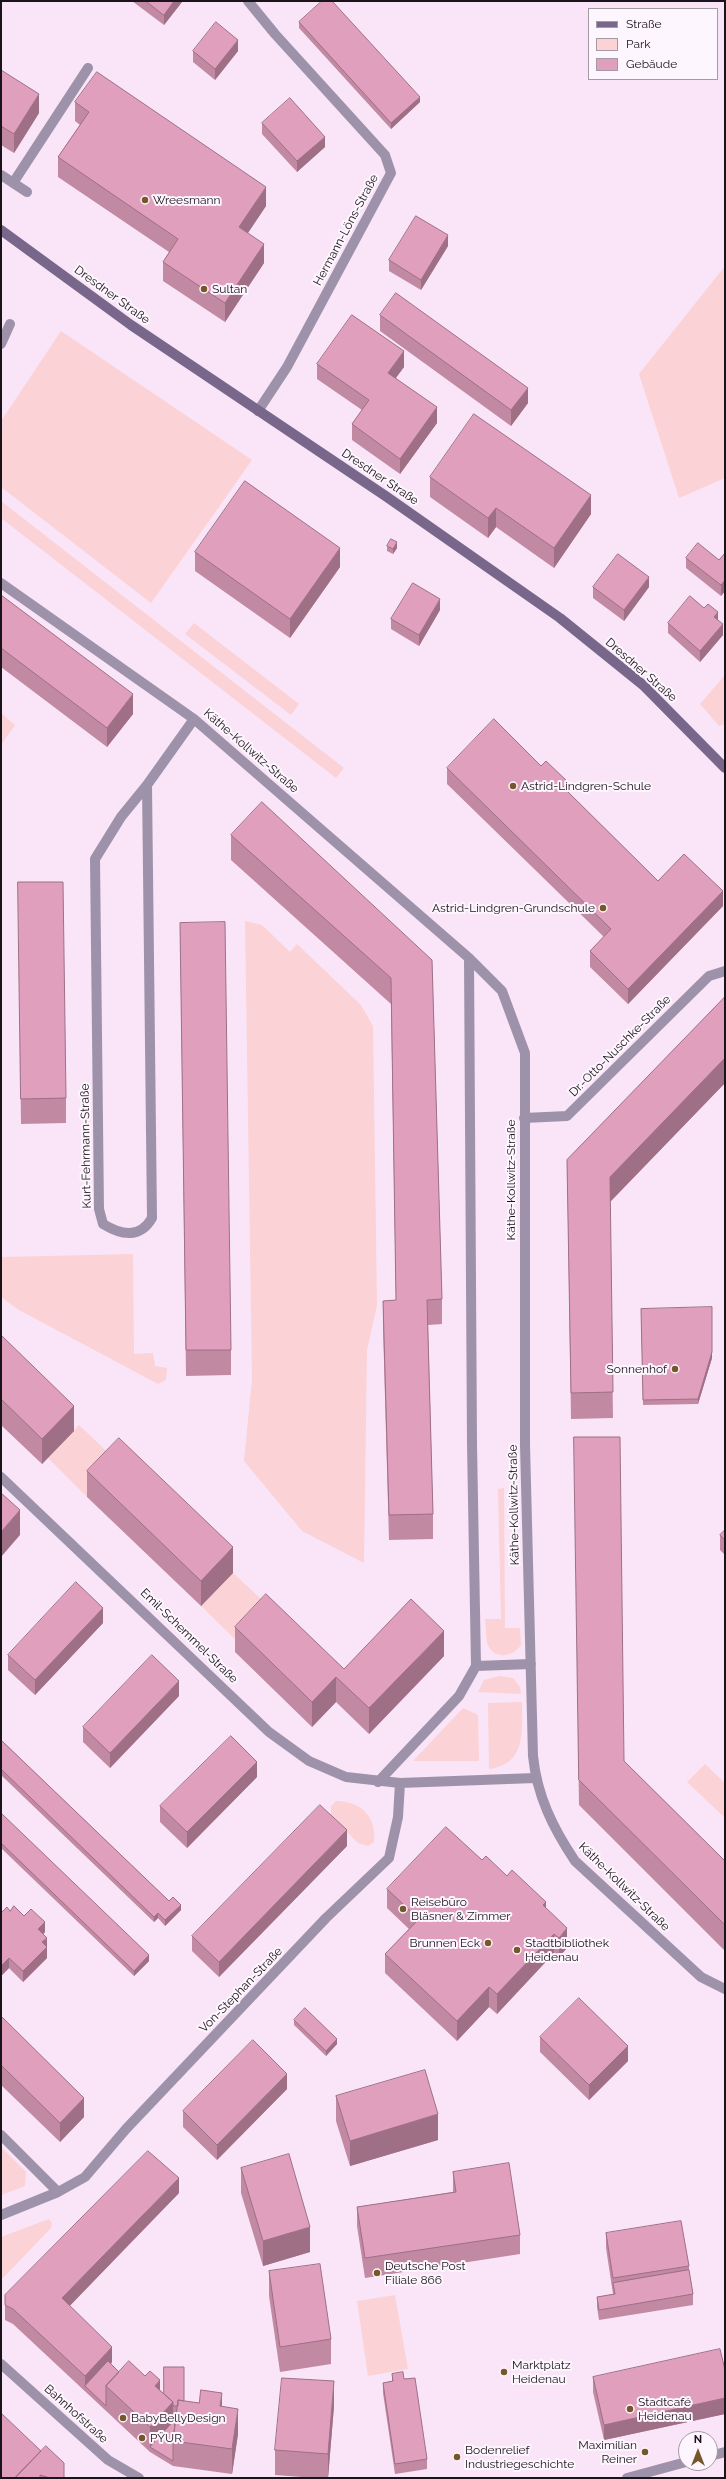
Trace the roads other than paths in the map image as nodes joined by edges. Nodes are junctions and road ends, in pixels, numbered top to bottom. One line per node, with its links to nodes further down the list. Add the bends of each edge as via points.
1 (248, 1): 9 (street, Hermann-Löns-Straße, via 385,155 391,173 287,367)
2 (88, 68): 4 (street)
3 (1, 175): 4 (street)
4 (13, 183): 5 (street)
5 (27, 192)
6 (1, 230): 9 (street, Dresdner Straße, via 131,325)
7 (10, 324): 8 (street)
8 (1, 344)
9 (258, 411): 12 (street, Dresdner Straße, via 560,618 643,686)
10 (1, 583): 11 (street, Käthe-Kollwitz-Straße)
11 (194, 719): 13 (street, Kurt-Fehrmann-Straße); 14 (street, Käthe-Kollwitz-Straße)
12 (725, 768)
13 (147, 785): 13 (street, Kurt-Fehrmann-Straße, via 121,817 96,859 99,1209 103,1224 116,1232 136,1233 146,1228 152,1218)
14 (469, 958): 16 (street, Käthe-Kollwitz-Straße, via 502,991 525,1053); 19 (street)
15 (725, 971): 16 (street, Dr.-Otto-Nuschke-Straße, via 709,976 567,1116)
16 (524, 1118): 18 (street, Käthe-Kollwitz-Straße, via 525,1445)
17 (1, 1477): 21 (street, Emil-Schemmel-Straße, via 269,1732 309,1761 346,1777)
18 (531, 1664): 19 (street); 20 (street, Käthe-Kollwitz-Straße)
19 (476, 1666): 21 (street, via 460,1696)
20 (535, 1778): 22 (street, Emil-Schemmel-Straße); 23 (street, Käthe-Kollwitz-Straße, via 544,1806 575,1861 701,1977)
21 (378, 1782): 22 (street, Emil-Schemmel-Straße)
22 (400, 1783): 25 (street, Von-Stephan-Straße, via 398,1817 389,1858 326,1918 126,2129 85,2177)
23 (725, 1989)
24 (1, 2135): 25 (street)
25 (58, 2192): 26 (street, Von-Stephan-Straße)
26 (1, 2215)
27 (1, 2364): 29 (street, Bahnhofstraße, via 108,2460)
28 (678, 2464): 30 (street)
29 (139, 2478)
30 (627, 2478)

